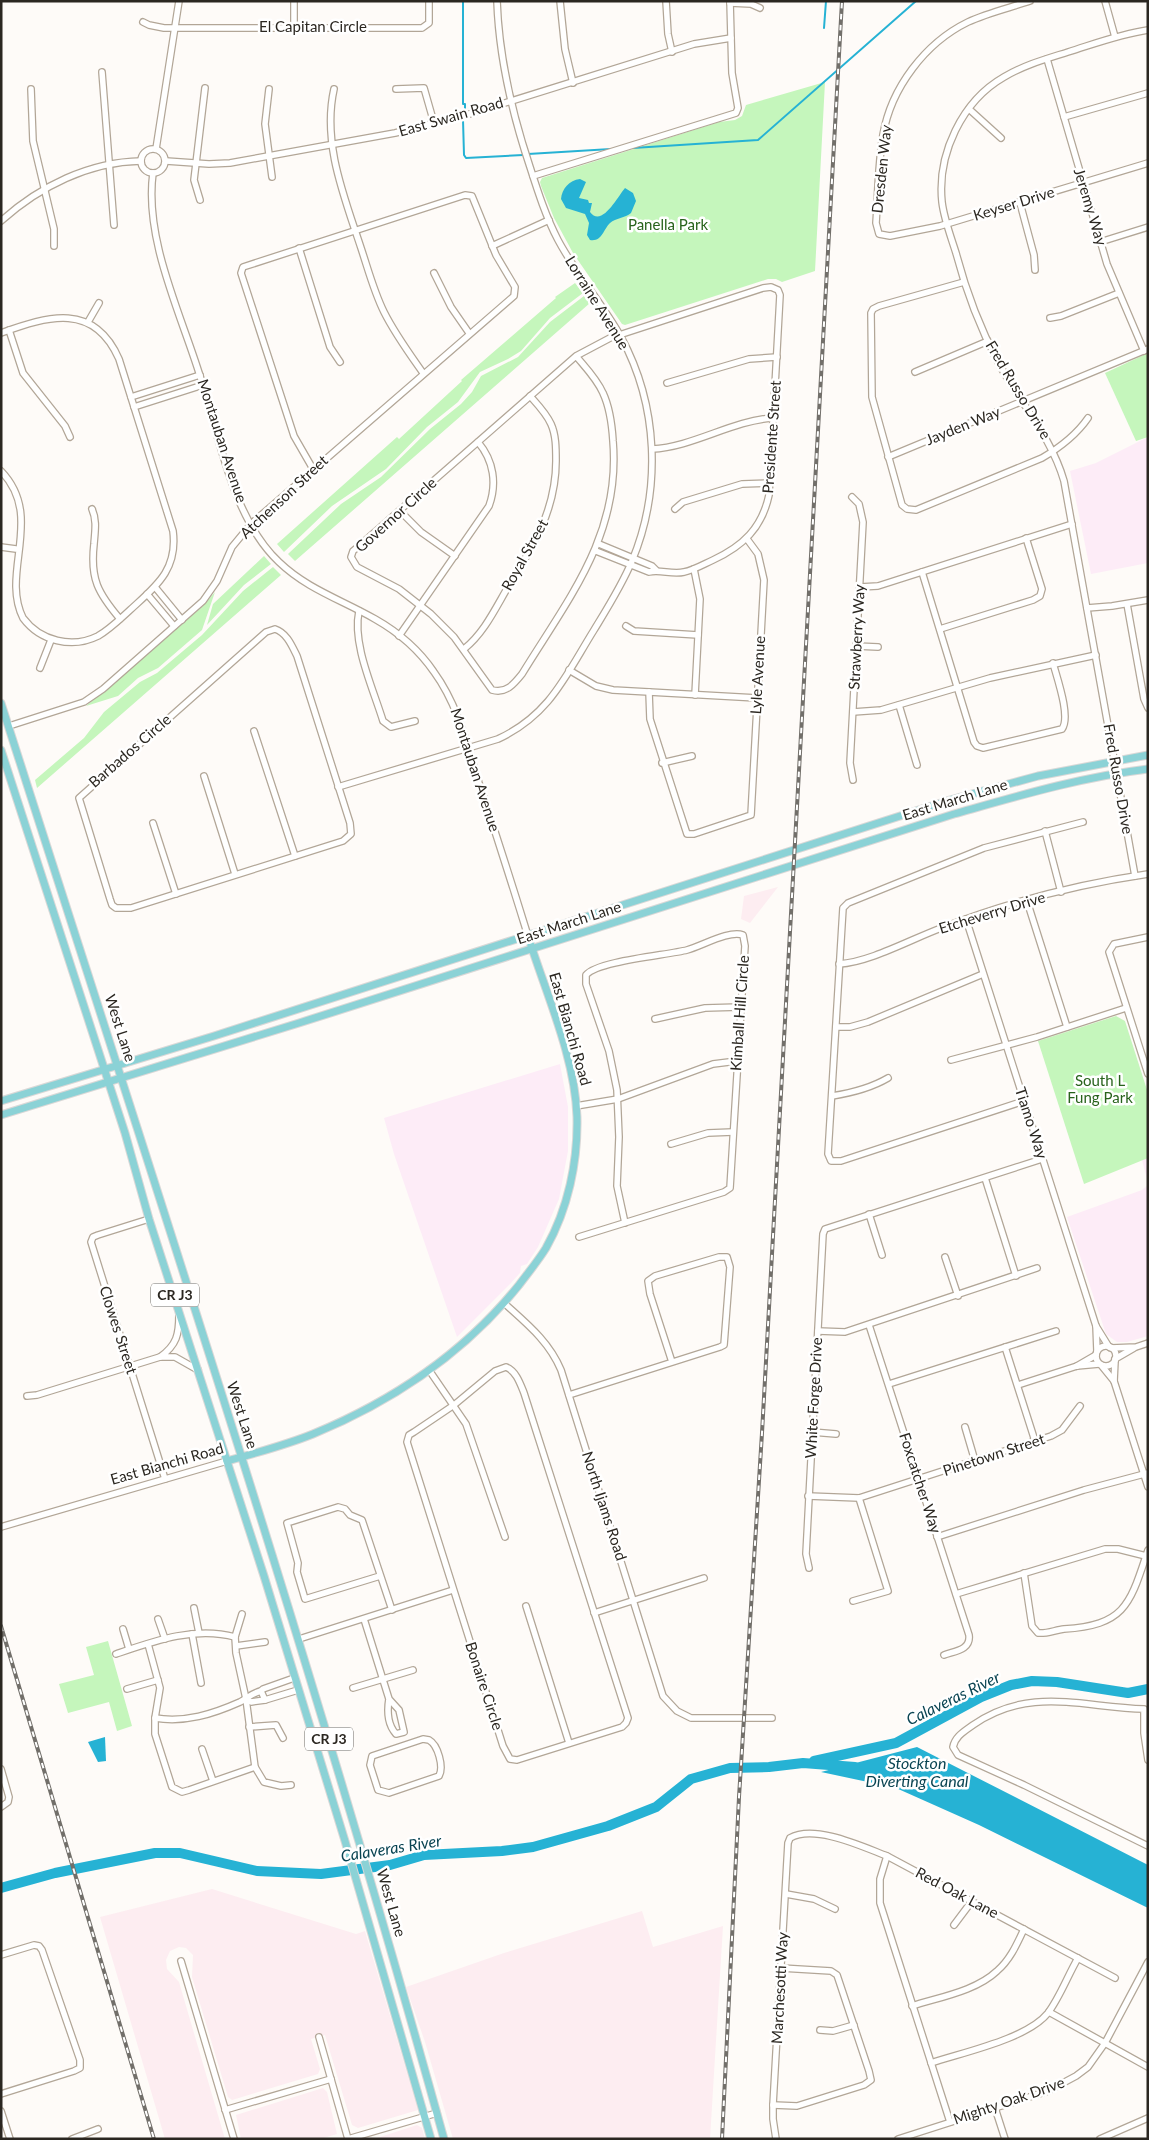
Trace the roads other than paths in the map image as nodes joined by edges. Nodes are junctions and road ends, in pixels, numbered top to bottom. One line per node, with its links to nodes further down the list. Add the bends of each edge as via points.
1 (179, 1): 12 (street)
2 (294, 1): 13 (street)
3 (429, 1): 13 (street, El Capitan Circle, via 430,19 422,28)
4 (497, 1): 27 (street, Lorraine Avenue, via 499,43)
5 (560, 1): 20 (street, via 565,49)
6 (666, 1): 17 (street)
7 (1030, 1): 53 (street, Dresden Way, via 979,17 957,28 926,53 901,84 883,134 876,223)
8 (1105, 1): 15 (street)
9 (730, 2): 10 (street); 16 (street)
10 (760, 8)
11 (143, 22): 12 (street, El Capitan Circle, via 155,27)
12 (174, 27): 13 (street, El Capitan Circle); 33 (street)
13 (294, 27)
14 (1148, 30): 15 (street, Fred Russo Drive)
15 (1115, 37): 18 (street, Fred Russo Drive)
16 (731, 38): 17 (street, East Swain Road, via 707,41); 41 (street, via 733,87 738,108 733,114)
17 (672, 52): 20 (street, East Swain Road)
18 (1047, 59): 28 (street, Fred Russo Drive, via 1022,67 999,80); 29 (street, Jeremy Way)
19 (102, 72): 39 (street)
20 (573, 83): 27 (street, East Swain Road)
21 (205, 88): 37 (street)
22 (31, 89): 44 (street, via 33,141)
23 (269, 89): 34 (street, via 264,124)
24 (334, 89): 32 (street, via 330,114)
25 (396, 89): 30 (street, via 424,88)
26 (1148, 93): 29 (street)
27 (510, 101): 30 (street, East Swain Road); 41 (street, Lorraine Avenue)
28 (969, 109): 31 (street); 49 (street, Fred Russo Drive, via 957,128 945,160 941,193)
29 (1064, 117): 43 (street, Jeremy Way)
30 (434, 124): 32 (street, East Swain Road)
31 (1001, 138)
32 (332, 145): 34 (street, East Swain Road); 52 (street)
33 (156, 149): 35 (street, via 144,153); 36 (street)
34 (268, 156): 37 (street, East Swain Road, via 225,163); 42 (street)
35 (141, 161): 39 (street); 40 (street, via 146,171)
36 (166, 161): 37 (street, East Swain Road); 40 (street, via 163,168)
37 (196, 163): 45 (street, via 194,180)
38 (1148, 163): 43 (street, Keyser Drive)
39 (109, 164): 44 (street, via 73,175); 50 (street)
40 (153, 173): 76 (street, Montauban Avenue, via 155,226 165,270)
41 (533, 176): 47 (street, Lorraine Avenue)
42 (272, 177)
43 (1082, 184): 46 (street, Keyser Drive); 54 (street, Jeremy Way)
44 (44, 189): 48 (street); 55 (street, via 54,229)
45 (200, 200)
46 (1020, 203): 49 (street, Keyser Drive); 58 (street)
47 (549, 220): 56 (street); 68 (street, Lorraine Avenue, via 567,256)
48 (1, 221)
49 (947, 224): 53 (street, Keyser Drive, via 900,234); 60 (street, Fred Russo Drive)
50 (114, 226)
51 (1148, 227): 54 (street)
52 (355, 230): 56 (street, via 465,195 472,196); 57 (street); 75 (street, via 383,311)
53 (879, 234)
54 (1100, 242): 61 (street, Jeremy Way)
55 (54, 246)
56 (492, 246): 66 (street, Atchenson Street, via 515,293)
57 (299, 248): 73 (street, via 330,347); 90 (street, via 245,265 241,273 294,436)
58 (1035, 270)
59 (434, 273): 66 (street, via 451,307)
60 (964, 282): 69 (street, Fred Russo Drive); 89 (street, via 873,309 870,381)
61 (1119, 293): 63 (street); 70 (street, Jeremy Way)
62 (99, 302): 64 (street)
63 (1050, 318)
64 (88, 322): 65 (street, via 56,317); 80 (street, via 116,350)
65 (9, 330): 67 (street); 85 (street, via 26,377)
66 (469, 332): 75 (street, Atchenson Street)
67 (1, 333)
68 (619, 334): 71 (street); 72 (street, Presidente Street, via 771,287 778,290 780,296); 87 (street, Lorraine Avenue, via 642,390)
69 (988, 342): 74 (street); 81 (street, Fred Russo Drive, via 1010,384)
70 (1146, 350): 81 (street, Jayden Way)
71 (576, 356): 79 (street, Governor Circle); 101 (street, Governor Circle, via 603,392 612,432 612,494)
72 (777, 357): 77 (street, via 749,358); 83 (street, Presidente Street)
73 (340, 362)
74 (915, 372)
75 (423, 373): 90 (street, Atchenson Street)
76 (200, 375): 78 (street, Montauban Avenue); 80 (street)
77 (667, 383)
78 (203, 385): 82 (street); 97 (street, Montauban Avenue, via 234,485)
79 (530, 396): 86 (street, Governor Circle); 129 (street, Royal Street, via 545,414 555,437 556,467 551,502 544,526 531,550 482,630)
80 (131, 397): 82 (street)
81 (1023, 401): 88 (street, Fred Russo Drive); 89 (street, Jayden Way)
82 (134, 407): 112 (street, via 174,539 168,570)
83 (772, 418): 87 (street, via 754,420 672,446); 92 (street, Presidente Street)
84 (1088, 418): 88 (street)
85 (70, 436)
86 (478, 442): 96 (street, Governor Circle); 105 (street, via 490,462 493,493 485,514)
87 (652, 449): 106 (street, Lorraine Avenue, via 647,512)
88 (1054, 452): 89 (street, via 916,510 907,509 900,499); 98 (street, Fred Russo Drive, via 1064,481)
89 (888, 457)
90 (313, 469): 97 (street, Atchenson Street)
91 (1, 471): 103 (street, via 13,485 20,505)
92 (770, 483): 95 (street, via 742,484 683,502); 100 (street, Presidente Street, via 764,514)
93 (852, 497): 111 (street, Strawberry Way, via 858,504 863,522)
94 (92, 509): 119 (street, via 95,525 94,578 102,596)
95 (675, 509)
96 (400, 510): 105 (street, via 421,532); 116 (street, Governor Circle, via 353,551 351,557 357,567)
97 (251, 524): 118 (street, Montauban Avenue, via 269,551 289,571 319,592); 120 (street, Atchenson Street, via 232,547 212,589)
98 (1072, 524): 99 (street); 117 (street, Fred Russo Drive)
99 (1026, 538): 110 (street); 123 (street, via 1042,589 1040,596)
100 (747, 539): 108 (street, Presidente Street, via 725,554); 137 (street, Lyle Avenue, via 758,554 764,580)
101 (599, 544): 104 (street, Governor Circle); 106 (street)
102 (1, 547): 103 (street)
103 (16, 550): 126 (street, via 12,578 16,604 29,624)
104 (596, 550): 107 (street); 129 (street, Governor Circle, via 522,674 504,691 492,690)
105 (455, 556): 116 (street)
106 (634, 558): 107 (street, Lorraine Avenue); 109 (street, Presidente Street)
107 (631, 565): 109 (street, Presidente Street, via 649,572); 133 (street, Lorraine Avenue)
108 (694, 568): 109 (street, Presidente Street, via 673,573); 124 (street, via 700,599)
109 (656, 570)
110 (922, 572): 111 (street, via 878,586); 123 (street)
111 (860, 586): 127 (street, Strawberry Way)
112 (155, 587): 113 (street); 120 (street)
113 (147, 594): 119 (street); 121 (street)
114 (1148, 600): 115 (street)
115 (1127, 604): 117 (street); 140 (street)
116 (422, 605): 125 (street); 129 (street, Governor Circle)
117 (1087, 608): 130 (street, Fred Russo Drive)
118 (359, 611): 125 (street, Montauban Avenue); 142 (street, via 359,641 383,720 392,727)
119 (120, 619): 126 (street, via 88,640)
120 (182, 620): 121 (street, Atchenson Street)
121 (174, 626): 143 (street, Atchenson Street, via 90,699)
122 (626, 626): 124 (street, via 634,631)
123 (940, 629): 134 (street)
124 (698, 635): 136 (street)
125 (400, 636): 145 (street, Montauban Avenue, via 441,682 454,706)
126 (51, 640): 132 (street)
127 (856, 646): 128 (street); 141 (street, Strawberry Way)
128 (878, 647)
129 (464, 649)
130 (1096, 655): 131 (street); 149 (street, Fred Russo Drive)
131 (1053, 663): 134 (street); 134 (street, via 1066,715 1062,729 984,748 977,746)
132 (40, 668)
133 (569, 670): 135 (street, via 604,688); 145 (street, Lorraine Avenue, via 547,704 531,720 498,739)
134 (958, 687): 139 (street)
135 (649, 692): 136 (street); 150 (street, via 650,719)
136 (695, 695): 137 (street)
137 (756, 698): 150 (street, Lyle Avenue, via 751,815 687,834)
138 (1, 703): 143 (main road, West Lane / CR J3)
139 (899, 705): 141 (street); 151 (street)
140 (1148, 708)
141 (853, 712): 155 (street, Strawberry Way)
142 (415, 721)
143 (8, 726): 181 (main road, West Lane / CR J3)
144 (254, 731): 160 (street)
145 (468, 747): 156 (street); 168 (street, Montauban Avenue)
146 (1, 750): 182 (main road, West Lane / CR J3)
147 (1148, 755): 149 (main road, East March Lane)
148 (692, 756): 150 (street)
149 (1114, 760): 153 (street, Fred Russo Drive); 168 (main road, East March Lane, via 1038,776 959,798)
150 (662, 763)
151 (917, 765)
152 (1148, 769): 153 (main road, East March Lane)
153 (1116, 773): 163 (street, Fred Russo Drive); 170 (main road, East March Lane, via 954,814)
154 (204, 776): 161 (street)
155 (852, 780)
156 (338, 787): 160 (street, Barbados Circle, via 351,834 343,841); 165 (street, Barbados Circle, via 294,648 280,631 269,630 79,798 112,905 123,909)
157 (1083, 822): 159 (street)
158 (153, 823): 165 (street)
159 (1045, 831): 164 (street); 171 (street, via 960,856 843,906)
160 (295, 856): 161 (street, Barbados Circle)
161 (235, 874): 165 (street, Barbados Circle)
162 (1148, 874): 163 (street, Etcheverry Drive)
163 (1135, 876): 164 (street, Etcheverry Drive)
164 (1061, 892): 166 (street, Etcheverry Drive)
165 (176, 894)
166 (1027, 901): 167 (street, Etcheverry Drive); 177 (street)
167 (966, 919): 171 (street, Etcheverry Drive, via 860,960); 172 (street, Tiamo Way)
168 (528, 936): 170 (main road, East Bianchi Road); 181 (main road, East March Lane)
169 (1148, 938): 174 (street, via 1118,943 1110,948)
170 (532, 949): 184 (main road, East March Lane); 191 (main road, East Bianchi Road, via 567,1056)
171 (840, 964): 176 (street)
172 (983, 974): 176 (street, via 868,1022); 178 (street, Tiamo Way)
173 (740, 1007): 175 (street, via 705,1008); 180 (street, Kimball Hill Circle); 188 (street, Kimball Hill Circle, via 745,940 738,933 688,950 589,972 586,984 609,1051)
174 (1126, 1008): 177 (street); 183 (street)
175 (655, 1019)
176 (836, 1027): 187 (street)
177 (1067, 1027): 178 (street)
178 (1006, 1044): 179 (street); 190 (street, Tiamo Way)
179 (951, 1060)
180 (737, 1061): 188 (street, via 713,1064); 193 (street, Kimball Hill Circle)
181 (118, 1065): 182 (main road, East March Lane); 184 (main road, West Lane / CR J3)
182 (103, 1070): 186 (main road, West Lane / CR J3); 189 (main road, East March Lane)
183 (1148, 1074)
184 (122, 1078): 186 (main road, East March Lane); 236 (main road, West Lane / CR J3)
185 (888, 1078): 187 (street)
186 (108, 1083): 192 (main road, East March Lane); 198 (main road, West Lane / CR J3)
187 (832, 1096): 190 (street, via 828,1154 831,1160 841,1161)
188 (618, 1099): 191 (street); 199 (street, Kimball Hill Circle, via 617,1186)
189 (1, 1101)
190 (1024, 1101): 195 (street, Tiamo Way)
191 (576, 1106): 206 (main road, East Bianchi Road, via 576,1150 562,1212 537,1262)
192 (1, 1116)
193 (733, 1132): 194 (street, via 708,1133); 199 (street, Kimball Hill Circle, via 728,1191)
194 (671, 1144)
195 (1042, 1159): 196 (street); 209 (street, Tiamo Way)
196 (984, 1178): 197 (street); 204 (street)
197 (869, 1214): 201 (street); 210 (street, White Forge Drive, via 825,1229)
198 (149, 1219): 207 (main road, West Lane / CR J3); 222 (street, Clowes Street, via 98,1235 91,1242)
199 (625, 1223): 200 (street)
200 (579, 1237)
201 (882, 1255)
202 (945, 1257): 205 (street)
203 (1037, 1268): 204 (street)
204 (1016, 1276): 205 (street)
205 (958, 1296): 208 (street)
206 (504, 1303): 224 (main road, East Bianchi Road); 228 (street, North Ijams Road, via 547,1344 558,1362)
207 (178, 1308): 217 (street, via 179,1334 175,1344); 223 (main road, West Lane / CR J3)
208 (869, 1325): 210 (street, via 845,1332); 226 (street, Foxcatcher Way)
209 (1096, 1326): 215 (street, Tiamo Way); 216 (street, Tiamo Way)
210 (818, 1331): 233 (street, White Forge Drive)
211 (1056, 1331): 213 (street)
212 (1148, 1343): 214 (street)
213 (1005, 1347): 226 (street); 227 (street)
214 (1136, 1347): 215 (street); 218 (street)
215 (1110, 1348): 216 (street, via 1104,1347); 218 (street)
216 (1096, 1353): 220 (street); 221 (street)
217 (160, 1357): 222 (street); 223 (street, via 175,1357)
218 (1115, 1360): 220 (street, via 1110,1366); 225 (street)
219 (672, 1362): 219 (street, via 648,1281 719,1256 727,1257 730,1267 724,1345); 228 (street)
220 (1100, 1365): 221 (street); 225 (street)
221 (1077, 1366): 227 (street)
222 (130, 1367): 229 (street); 240 (street, Clowes Street)
223 (198, 1370): 237 (main road, West Lane / CR J3)
224 (430, 1370): 230 (street); 236 (main road, East Bianchi Road, via 383,1400 333,1425)
225 (1114, 1381): 239 (street)
226 (888, 1384): 241 (street, Foxcatcher Way)
227 (1018, 1385): 235 (street)
228 (569, 1395): 255 (street, North Ijams Road)
229 (27, 1396)
230 (454, 1405): 246 (street, via 472,1438); 253 (street, Bonaire Circle, via 410,1435 407,1442); 260 (street, Bonaire Circle, via 500,1368 511,1369 524,1393)
231 (1080, 1406): 235 (street, Pinetown Street, via 1062,1430)
232 (965, 1427): 238 (street)
233 (812, 1432): 234 (street); 243 (street, White Forge Drive)
234 (836, 1434)
235 (1035, 1441): 238 (street, Pinetown Street)
236 (241, 1458): 237 (main road, East Bianchi Road); 269 (main road, West Lane / CR J3)
237 (227, 1461): 240 (street, East Bianchi Road); 277 (main road, West Lane / CR J3)
238 (975, 1461): 241 (street, Pinetown Street)
239 (1146, 1474): 242 (street); 247 (street, via 1084,1490)
240 (165, 1479): 245 (street, East Bianchi Road)
241 (918, 1479): 244 (street, Pinetown Street); 247 (street, Foxcatcher Way)
242 (1148, 1487)
243 (808, 1496): 244 (street, Pinetown Street); 249 (street, White Forge Drive, via 806,1554)
244 (859, 1498): 256 (street, via 888,1592)
245 (1, 1527)
246 (504, 1537)
247 (937, 1537): 254 (street, Foxcatcher Way)
248 (1147, 1553): 250 (street, via 1105,1549); 250 (street, via 1132,1596 1124,1607 1114,1617 1093,1627 1038,1633 1032,1626)
249 (809, 1568)
250 (1024, 1573): 254 (street)
251 (380, 1576): 251 (street, via 362,1520 350,1515 342,1506 287,1524 305,1599); 259 (street)
252 (704, 1578): 255 (street)
253 (453, 1590): 259 (street); 295 (street, Bonaire Circle, via 506,1754 517,1760)
254 (956, 1594): 275 (street, Foxcatcher Way, via 969,1642 966,1647)
255 (633, 1601): 260 (street); 289 (street, North Ijams Road, via 663,1696 672,1707 688,1717 699,1719)
256 (854, 1602)
257 (526, 1606): 295 (street)
258 (194, 1608): 265 (street)
259 (392, 1610): 263 (street)
260 (594, 1612): 295 (street, Bonaire Circle, via 628,1718 622,1727)
261 (242, 1614): 267 (street)
262 (158, 1618): 268 (street)
263 (364, 1619): 269 (street); 278 (street)
264 (123, 1629): 273 (street)
265 (199, 1633): 266 (street); 267 (street)
266 (192, 1634): 268 (street); 280 (street)
267 (235, 1637): 272 (street)
268 (165, 1638): 271 (street)
269 (299, 1639): 319 (main road, West Lane / CR J3)
270 (265, 1642): 272 (street)
271 (148, 1644): 273 (street); 279 (street)
272 (236, 1646): 285 (street)
273 (129, 1649): 274 (street)
274 (116, 1654)
275 (944, 1655)
276 (412, 1670): 278 (street)
277 (294, 1678): 283 (main road, West Lane / CR J3); 284 (street)
278 (383, 1679): 281 (street); 286 (street)
279 (158, 1680): 282 (street); 288 (street)
280 (201, 1683)
281 (353, 1688)
282 (127, 1690)
283 (298, 1690): 287 (street); 315 (main road, West Lane / CR J3)
284 (261, 1691): 285 (street); 287 (street)
285 (246, 1699): 287 (street, via 251,1702); 288 (street, via 195,1718); 290 (street)
286 (389, 1699): 291 (street, via 399,1710); 292 (street, via 388,1715)
287 (265, 1700)
288 (155, 1718): 301 (street, via 155,1734 170,1783 176,1790 189,1790)
289 (772, 1718)
290 (249, 1727): 293 (street, via 276,1724); 299 (street)
291 (404, 1732): 292 (street); 294 (street)
292 (396, 1734): 296 (street)
293 (283, 1738)
294 (412, 1743): 296 (street); 296 (street, via 426,1739 433,1742 442,1766 441,1772 437,1778 389,1793 381,1792 376,1788 370,1758)
295 (569, 1743)
296 (398, 1747)
297 (202, 1749): 301 (street)
298 (1148, 1760): 305 (street, via 1144,1709 1049,1701 1024,1703 996,1711 964,1732 955,1740 953,1747 958,1755)
299 (255, 1767): 301 (street); 302 (street, via 264,1782)
300 (1, 1769): 303 (street, via 9,1797)
301 (213, 1781)
302 (291, 1785)
303 (1, 1807)
304 (790, 1838): 306 (street, Red Oak Lane, via 807,1834 825,1836); 307 (street, Marchesotti Way)
305 (1148, 1846)
306 (887, 1856): 308 (street, Red Oak Lane); 321 (street, via 880,1879 880,1903)
307 (786, 1894): 309 (street, via 814,1899); 317 (street, Marchesotti Way)
308 (972, 1901): 310 (street); 311 (street, Red Oak Lane)
309 (835, 1909)
310 (954, 1925)
311 (1024, 1929): 313 (street, Red Oak Lane); 321 (street, via 1011,1955 998,1971 984,1981)
312 (1, 1955): 331 (street, via 34,1945 42,1950 80,2068)
313 (1078, 1958): 318 (street, Red Oak Lane); 322 (street)
314 (181, 1961): 334 (street)
315 (380, 1961): 319 (main road, via 393,1986); 320 (main road, West Lane / CR J3)
316 (1148, 1962): 327 (street, Mighty Oak Drive)
317 (781, 1968): 323 (street, via 835,1972); 332 (street, Marchesotti Way)
318 (1115, 1978)
319 (400, 1987): 326 (main road, West Lane / CR J3)
320 (393, 2006): 326 (main road, via 402,2010); 337 (main road, West Lane / CR J3)
321 (912, 2006): 328 (street)
322 (1049, 2012): 327 (street); 328 (street, via 1022,2033)
323 (854, 2025): 324 (street, via 834,2031); 332 (street, via 871,2076 868,2084 797,2106)
324 (820, 2030)
325 (319, 2037): 330 (street)
326 (415, 2041): 336 (main road, West Lane / CR J3)
327 (1104, 2043): 329 (street); 333 (street, Mighty Oak Drive, via 1088,2067 1062,2085)
328 (931, 2063): 339 (street)
329 (1148, 2067)
330 (331, 2079): 334 (street); 344 (street)
331 (1, 2094)
332 (773, 2105): 347 (street, Marchesotti Way)
333 (994, 2108): 339 (street, Mighty Oak Drive); 349 (street)
334 (225, 2110): 343 (street)
335 (1, 2111): 341 (street)
336 (437, 2113): 337 (street); 346 (main road, West Lane / CR J3)
337 (424, 2116): 344 (street); 345 (main road, West Lane / CR J3)
338 (1148, 2118): 350 (street)
339 (950, 2122): 348 (street, Mighty Oak Drive)
340 (98, 2128): 342 (street)
341 (10, 2139)
342 (72, 2139)
343 (234, 2139)
344 (348, 2139)
345 (431, 2139)
346 (444, 2139)
347 (776, 2139)
348 (898, 2139)
349 (1005, 2139)
350 (1100, 2139)

